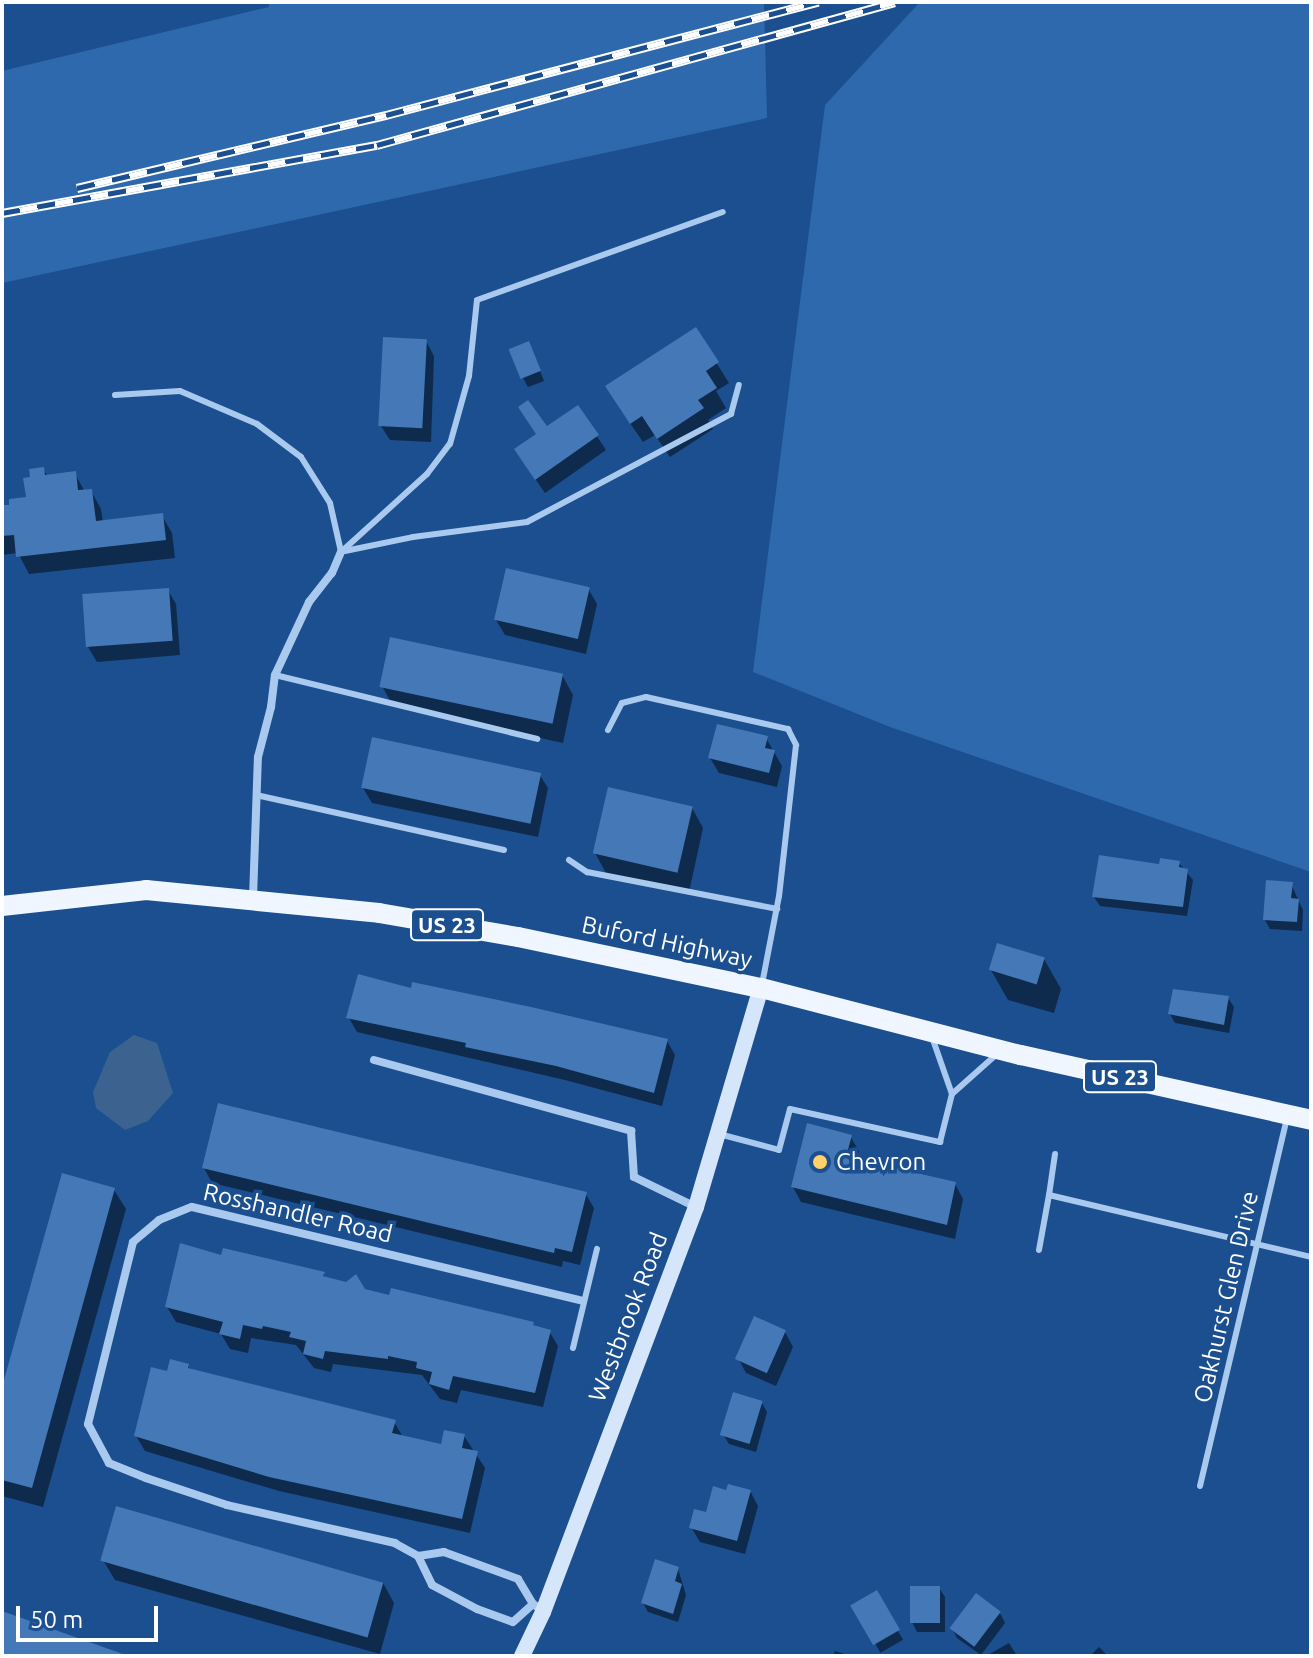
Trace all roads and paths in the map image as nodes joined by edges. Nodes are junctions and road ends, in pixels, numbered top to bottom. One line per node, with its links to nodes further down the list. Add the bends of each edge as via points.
1 (723, 212): 4 (lane, via 477,300 469,376 450,444 427,474)
2 (739, 385): 4 (lane, via 731,414 527,522)
3 (115, 395): 4 (lane, via 180,391 257,424 301,457 330,503)
4 (341, 552): 5 (street, via 309,602)
5 (275, 675): 7 (lane); 8 (street)
6 (608, 730): 13 (lane, via 622,703 646,697 788,729 796,745)
7 (537, 739)
8 (256, 795): 9 (lane); 11 (street)
9 (504, 850)
10 (569, 860): 13 (lane, via 587,872)
11 (253, 899): 12 (main road, Buford Highway / US 23, via 146,890); 14 (main road, Buford Highway / US 23, via 379,913 518,937)
12 (2, 906)
13 (777, 909): 14 (lane)
14 (761, 988): 15 (main road, Buford Highway / US 23); 21 (street, Westbrook Road)
15 (929, 1031): 16 (main road, Buford Highway / US 23); 18 (lane)
16 (1002, 1050): 18 (lane); 19 (main road, Buford Highway / US 23)
17 (374, 1060): 24 (street, via 631,1131 634,1177)
18 (952, 1094): 21 (lane, via 940,1142 790,1109 779,1150)
19 (1288, 1115): 20 (main road, Buford Highway / US 23); 25 (lane, Oakhurst Glen Drive)
20 (1311, 1120)
21 (719, 1134): 24 (street, Westbrook Road)
22 (1055, 1154): 23 (lane)
23 (1049, 1195): 25 (lane); 27 (lane)
24 (696, 1207): 33 (street, Westbrook Road)
25 (1257, 1245): 28 (lane); 31 (lane, Oakhurst Glen Drive)
26 (597, 1249): 29 (lane)
27 (1039, 1250)
28 (1311, 1257)
29 (583, 1301): 30 (lane); 32 (street, Rosshandler Road, via 192,1207 159,1220 133,1242 88,1424 109,1463 227,1505 395,1543)
30 (573, 1348)
31 (1200, 1486)
32 (418, 1556): 33 (street, Rosshandler Road, via 444,1552 518,1579); 33 (street, via 432,1585 477,1609 513,1622)
33 (538, 1608): 34 (street, Westbrook Road)
34 (522, 1656)

